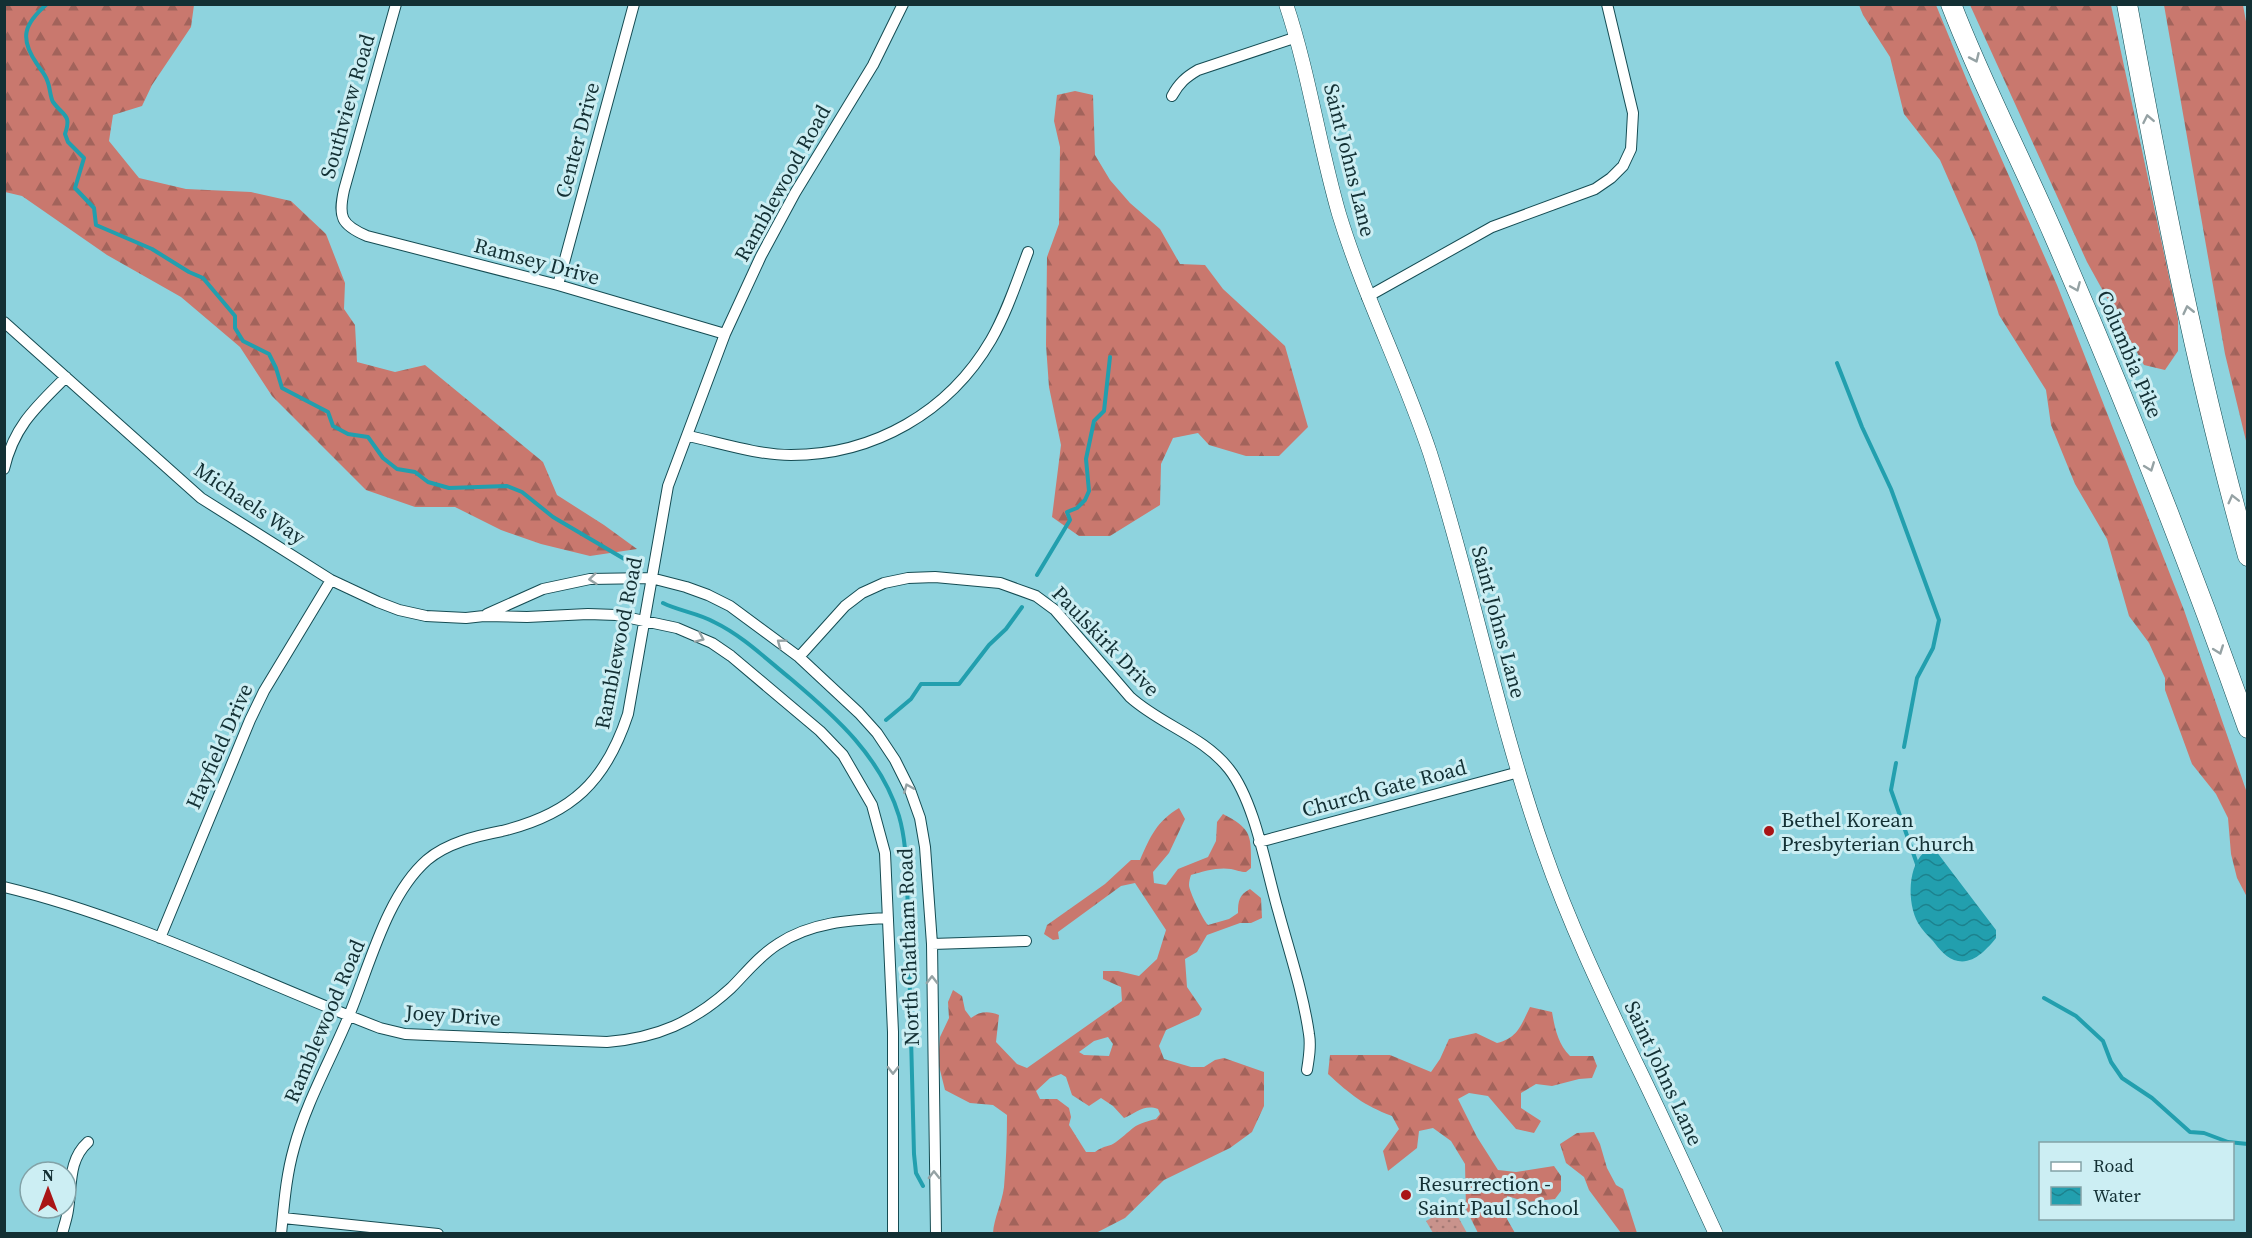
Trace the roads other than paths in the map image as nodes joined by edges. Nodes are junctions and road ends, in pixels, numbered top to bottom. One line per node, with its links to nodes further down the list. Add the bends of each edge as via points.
1 (396, 4): 10 (street, Southview Road, via 344,190)
2 (634, 4): 12 (street, Center Drive)
3 (903, 4): 15 (street, Ramblewood Road, via 873,65 761,256)
4 (1286, 4): 8 (street, Saint Johns Lane)
5 (1607, 4): 13 (street, via 1634,113 1631,149 1623,166 1595,189 1492,227)
6 (1951, 4): 25 (highway, Columbia Pike, one-way to 25, via 2131,417)
7 (2127, 4): 19 (highway, one-way to 7, via 2166,209)
8 (1297, 38): 9 (street, via 1198,70 1187,76); 13 (street, Saint Johns Lane, via 1338,211)
9 (1172, 96)
10 (343, 219): 12 (street, Ramsey Drive, via 347,227 367,236)
11 (1028, 252): 17 (street, via 1003,317 973,366 927,413 900,429 876,441 798,455 763,452)
12 (558, 285): 15 (street, Ramsey Drive)
13 (1367, 297): 26 (street, Saint Johns Lane, via 1432,461)
14 (4, 322): 16 (street, Michaels Way)
15 (725, 334): 17 (street, Ramblewood Road)
16 (66, 377): 18 (street, via 20,427); 21 (street, Michaels Way, via 201,498)
17 (688, 436): 20 (street, Ramblewood Road, via 668,486)
18 (4, 469)
19 (2247, 556)
20 (651, 578): 22 (street, Michaels Way, one-way to 22, via 590,579 563,584); 23 (street, Ramblewood Road); 24 (street, North Chatham Road, one-way to 20, via 730,606 708,595)
21 (332, 580): 22 (street, Michaels Way, via 399,610 446,618); 30 (street, Hayfield Drive, via 250,720)
22 (484, 616): 23 (street, Michaels Way, via 588,614)
23 (645, 620): 29 (street, North Chatham Road, one-way to 29, via 712,643 820,731 843,755 872,805 880,828 888,881); 33 (street, Ramblewood Road, via 628,714 606,766 589,788 540,819 472,837 427,860 397,896)
24 (799, 657): 27 (street, Paulskirk Drive, via 845,606 884,583 935,577 1000,583 1020,589 1055,610 1144,709 1214,752 1240,786); 32 (street, North Chatham Road, one-way to 24, via 925,847 910,790 877,733)
25 (2247, 728)
26 (1519, 771): 27 (street, Church Gate Road); 42 (street, Saint Johns Lane, via 1542,848 1581,945)
27 (1259, 842): 34 (street, Paulskirk Drive, via 1306,1015 1310,1046)
28 (4, 887): 30 (street, Joey Drive)
29 (888, 918): 33 (street, Joey Drive, via 848,920 796,934 759,957 711,1005 685,1022 632,1040 405,1034); 40 (street, North Chatham Road, one-way to 40, via 893,1032)
30 (160, 938): 33 (street, Joey Drive)
31 (1026, 941): 32 (street)
32 (932, 944): 41 (street, North Chatham Road, one-way to 32)
33 (349, 1016): 36 (street, Ramblewood Road, via 299,1130 287,1178)
34 (1307, 1070)
35 (88, 1142): 37 (street, via 75,1158)
36 (283, 1218): 38 (street, Ramblewood Road); 39 (street)
37 (62, 1233)
38 (281, 1233)
39 (438, 1233)
40 (893, 1233)
41 (936, 1233)
42 (1716, 1233)

